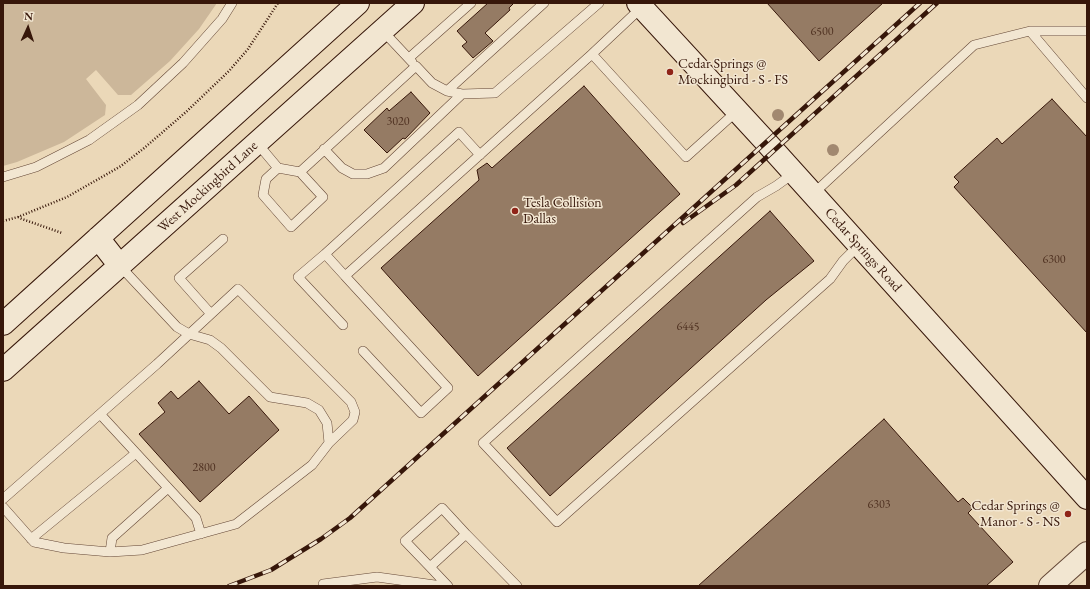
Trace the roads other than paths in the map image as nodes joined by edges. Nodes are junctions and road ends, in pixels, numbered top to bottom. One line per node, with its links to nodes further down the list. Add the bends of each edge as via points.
1 (232, 3): 26 (lane, via 222,19 183,63 138,105 89,140 36,167)
2 (347, 3): 9 (main road)
3 (358, 3): 9 (main road)
4 (413, 3): 10 (main road, West Mockingbird Lane)
5 (471, 3): 14 (lane)
6 (544, 3): 16 (lane)
7 (599, 3): 17 (lane, via 495,93)
8 (640, 5): 13 (lane); 19 (main road, Cedar Springs Road)
9 (336, 22): 28 (main road)
10 (382, 30): 14 (lane); 20 (main road, West Mockingbird Lane)
11 (1030, 31): 12 (lane); 18 (lane); 27 (lane, via 974,45)
12 (1087, 31)
13 (592, 54): 19 (lane, via 686,156); 22 (lane)
14 (409, 58): 15 (lane)
15 (416, 66): 16 (lane, via 432,83); 21 (lane)
16 (447, 91): 17 (lane)
17 (462, 94): 21 (lane, via 384,168 367,174 353,174 342,168)
18 (1087, 98)
19 (737, 111): 25 (main road, Cedar Springs Road)
20 (257, 143): 23 (lane); 32 (main road, West Mockingbird Lane)
21 (324, 149): 24 (lane)
22 (480, 155): 31 (lane, via 459,132); 33 (lane)
23 (278, 168): 24 (lane); 24 (lane, via 266,179 263,195 291,227 323,197)
24 (300, 172)
25 (794, 173): 27 (main road, Cedar Springs Road); 30 (lane, via 757,197 483,443 557,522 830,279 843,261)
26 (3, 177)
27 (813, 194): 30 (main road, Cedar Springs Road)
28 (98, 238): 32 (main road); 35 (main road)
29 (223, 239): 34 (lane, via 179,278)
30 (859, 246): 44 (main road, Cedar Springs Road)
31 (325, 254): 33 (lane); 36 (lane, via 298,277)
32 (120, 266): 37 (lane, via 177,327); 39 (main road, West Mockingbird Lane)
33 (345, 276): 38 (lane, via 448,388 421,413)
34 (211, 314): 37 (lane); 41 (lane, via 238,289 351,402 355,412 353,420)
35 (3, 324)
36 (342, 325)
37 (189, 334): 40 (lane); 41 (lane, via 210,340 222,348 270,397 307,403 319,410 327,423)
38 (363, 351)
39 (3, 370)
40 (100, 414): 42 (lane); 45 (lane)
41 (329, 443): 47 (lane, via 312,465 236,524)
42 (136, 453): 43 (lane); 49 (lane)
43 (168, 488): 47 (lane, via 196,518); 50 (lane, via 112,538)
44 (1087, 498)
45 (3, 499)
46 (3, 507): 49 (lane)
47 (201, 534): 50 (lane, via 142,550)
48 (466, 534): 52 (lane); 52 (lane, via 442,508 406,541); 56 (lane)
49 (32, 539): 50 (lane, via 34,542 64,548)
50 (110, 552)
51 (1087, 553): 57 (main road)
52 (430, 567): 55 (lane)
53 (323, 584): 54 (lane, via 377,577)
54 (442, 586)
55 (448, 586)
56 (517, 586)
57 (1050, 586)

